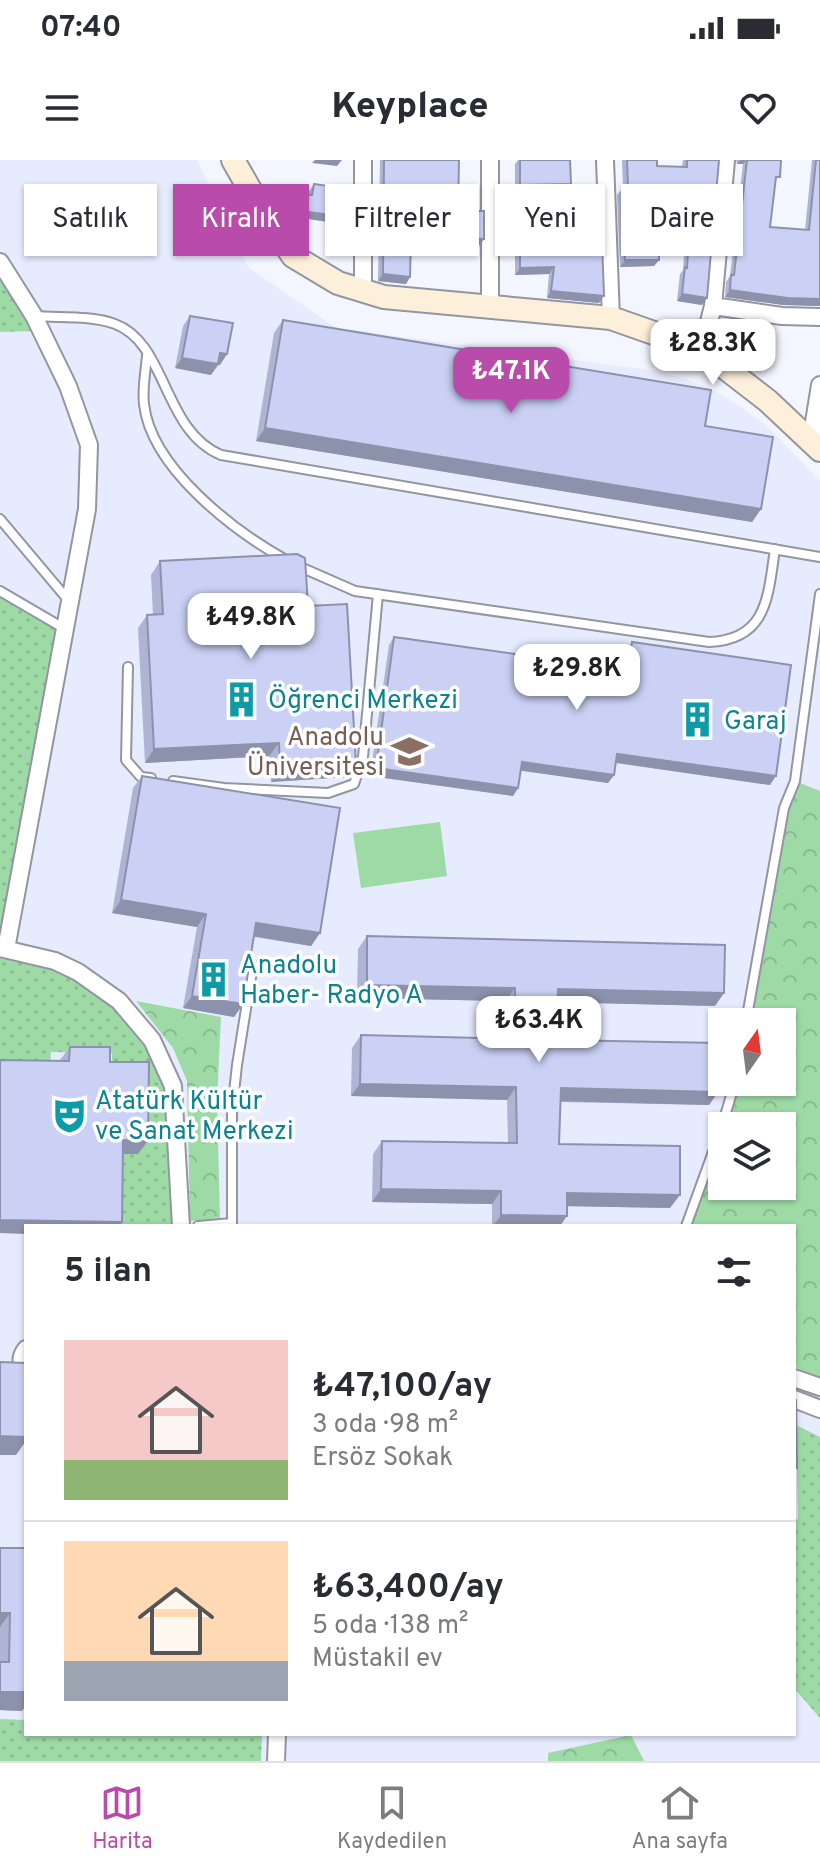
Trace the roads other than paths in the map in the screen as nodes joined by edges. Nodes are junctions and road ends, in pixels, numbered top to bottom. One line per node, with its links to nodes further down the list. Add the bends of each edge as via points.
1 (233, 160): 7 (main road, via 293,256)
2 (363, 160): 7 (street)
3 (490, 160): 8 (street)
4 (605, 160): 12 (street)
5 (726, 160): 9 (street)
6 (0, 262): 10 (street)
7 (363, 293): 8 (main road)
8 (490, 305): 12 (main road)
9 (713, 306): 11 (street); 13 (street)
10 (34, 316): 14 (lane, via 114,324 134,336); 23 (street, via 89,445 87,509)
11 (820, 317)
12 (611, 318): 13 (main road)
13 (702, 350): 16 (main road)
14 (147, 354): 18 (lane, via 193,436 221,455); 21 (lane, via 148,421 176,471 228,520 276,554 328,581)
15 (820, 385): 16 (street)
16 (815, 445)
17 (0, 519): 23 (lane)
18 (775, 549): 19 (lane); 21 (lane, via 760,617 738,637 724,641)
19 (820, 557)
20 (0, 591): 24 (lane)
21 (378, 594): 27 (lane, via 363,757 354,784 328,793)
22 (820, 594): 30 (lane, via 795,781 784,808)
23 (71, 602): 24 (street)
24 (66, 629): 28 (street)
25 (128, 667): 26 (lane, via 126,760 141,777)
26 (155, 778)
27 (169, 780)
28 (3, 949): 32 (street, via 55,961 100,985 152,1040 173,1086)
29 (253, 965): 33 (lane, via 232,1111 232,1223)
30 (748, 1008)
31 (708, 1165): 34 (lane)
32 (181, 1224)
33 (221, 1224)
34 (687, 1224)
35 (796, 1379): 36 (street)
36 (820, 1387)
37 (796, 1400): 38 (street)
38 (820, 1409)
39 (277, 1736): 40 (street)
40 (276, 1761)

